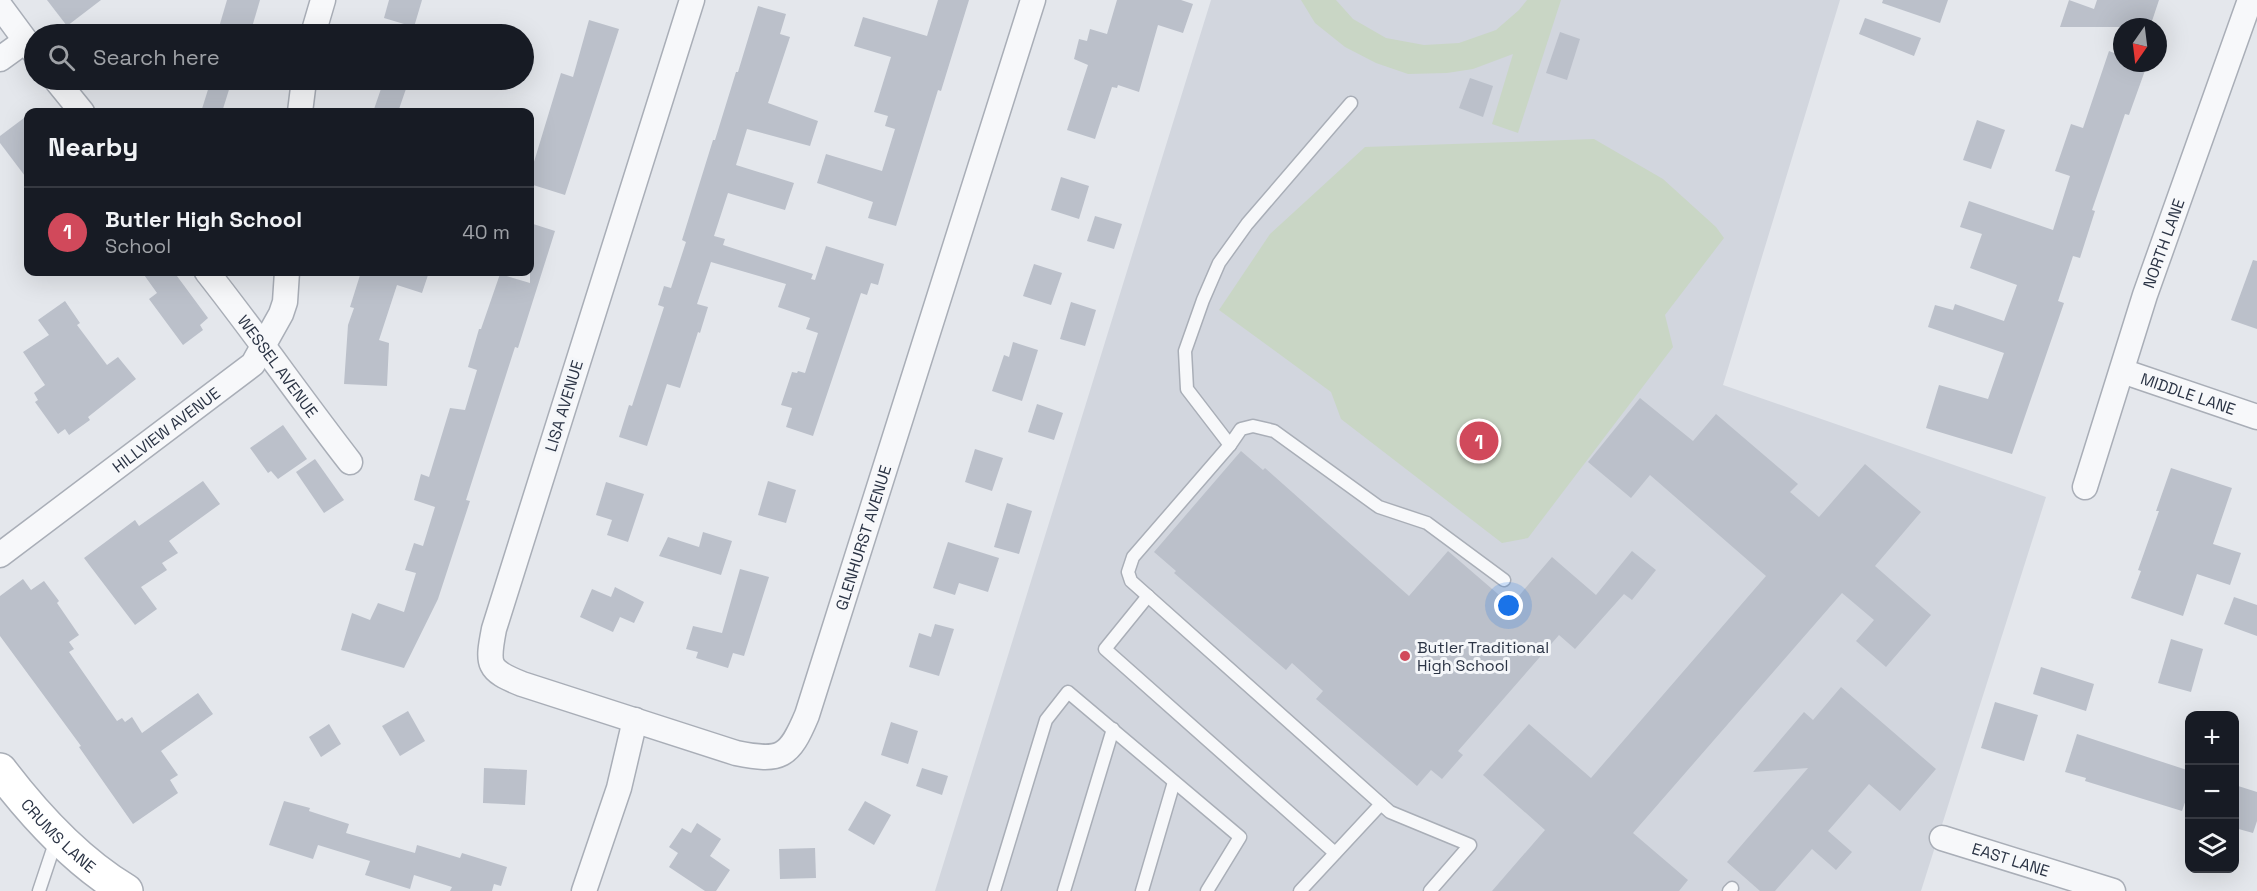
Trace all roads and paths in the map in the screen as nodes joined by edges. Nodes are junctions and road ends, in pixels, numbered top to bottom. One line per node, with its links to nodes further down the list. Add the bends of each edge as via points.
1 (323, 0): 6 (street)
2 (692, 0): 26 (street, LISA AVENUE, via 491,643 492,668 505,677)
3 (1033, 0): 26 (street, GLENHURST AVENUE, via 798,736 786,753 756,757)
4 (2250, 0): 18 (street, NORTH LANE)
5 (0, 6): 7 (street)
6 (316, 24)
7 (24, 39)
8 (24, 49): 9 (street)
9 (0, 59)
10 (64, 90): 13 (street)
11 (303, 90): 14 (street)
12 (1351, 104): 20 (lane, via 1247,224 1219,263 1203,300 1185,351 1187,389)
13 (79, 108)
14 (300, 108)
15 (210, 276): 17 (street, WESSEL AVENUE)
16 (287, 276): 17 (street, HILLVIEW AVENUE, via 281,314)
17 (264, 344): 21 (street, WESSEL AVENUE); 23 (street, HILLVIEW AVENUE, via 253,364)
18 (2122, 371): 19 (street, MIDDLE LANE); 22 (street, NORTH LANE)
19 (2257, 417)
20 (1230, 445): 24 (lane, via 1241,429 1253,426 1274,431 1379,507 1427,523); 25 (lane, via 1132,557 1128,572 1131,581)
21 (350, 462)
22 (2085, 487)
23 (0, 555)
24 (1504, 580)
25 (1148, 596): 30 (lane); 33 (lane, via 1105,649)
26 (635, 720): 36 (street, via 619,788)
27 (1113, 729): 29 (lane); 37 (lane, via 1068,692 1046,720); 38 (lane)
28 (0, 770): 31 (main road, CRUMS LANE)
29 (1174, 782): 39 (lane); 40 (lane, via 1240,837)
30 (1382, 804): 33 (lane); 42 (lane, via 1390,812 1470,845)
31 (57, 836): 34 (lane); 35 (main road, CRUMS LANE, via 91,868)
32 (1942, 838): 43 (street, EAST LANE)
33 (1335, 853): 41 (lane)
34 (39, 891)
35 (126, 891)
36 (584, 891)
37 (994, 891)
38 (1064, 891)
39 (1142, 891)
40 (1207, 891)
41 (1300, 891)
42 (1430, 891)
43 (2113, 891)

